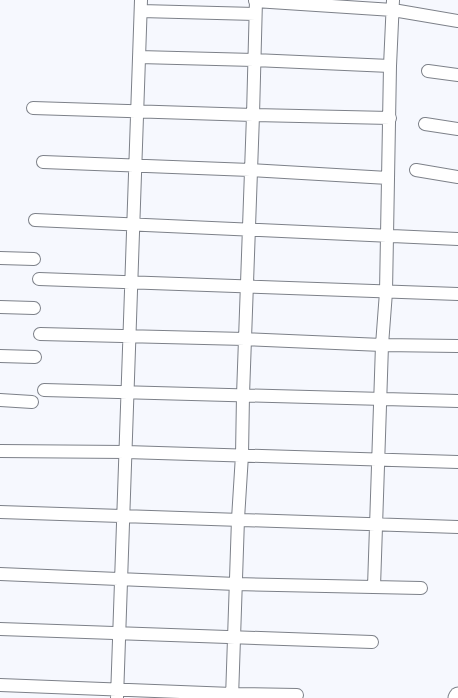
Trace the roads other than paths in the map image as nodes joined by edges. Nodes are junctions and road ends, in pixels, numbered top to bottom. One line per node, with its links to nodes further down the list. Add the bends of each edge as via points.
1 (256, 0): 2 (street); 4 (street)
2 (393, 5): 5 (street); 8 (street)
3 (141, 6): 4 (street); 6 (street)
4 (255, 14): 7 (street)
5 (458, 21)
6 (139, 57): 7 (street); 12 (street)
7 (254, 60): 8 (street); 13 (street)
8 (390, 66): 14 (street)
9 (428, 71): 10 (street)
10 (458, 75)
11 (33, 108): 12 (street)
12 (137, 111): 13 (street); 18 (street)
13 (253, 115): 14 (street); 19 (street)
14 (390, 118): 22 (street)
15 (425, 124): 16 (street)
16 (458, 129)
17 (43, 162): 18 (street)
18 (136, 166): 19 (street); 24 (street)
19 (250, 170): 22 (street); 25 (street)
20 (416, 170): 21 (street)
21 (458, 177)
22 (388, 178): 26 (street)
23 (35, 220): 24 (street)
24 (133, 225): 25 (street); 31 (street)
25 (248, 230): 26 (street); 32 (street)
26 (387, 236): 27 (street); 33 (street)
27 (458, 239)
28 (0, 258): 29 (street)
29 (34, 259)
30 (39, 279): 31 (street)
31 (131, 283): 32 (street); 38 (street)
32 (246, 287): 33 (street); 39 (street)
33 (386, 292): 34 (street); 40 (street)
34 (458, 294)
35 (0, 307): 36 (street)
36 (34, 308)
37 (40, 334): 38 (street)
38 (129, 336): 39 (street); 45 (street)
39 (245, 339): 40 (street); 46 (street)
40 (382, 345): 41 (street); 48 (street)
41 (458, 346)
42 (0, 356): 43 (street)
43 (36, 358)
44 (44, 390): 45 (street)
45 (128, 392): 46 (street); 52 (street)
46 (243, 395): 48 (street); 53 (street)
47 (0, 400): 50 (street)
48 (380, 400): 49 (street); 54 (street)
49 (458, 401)
50 (32, 402)
51 (0, 451): 52 (street)
52 (126, 452): 53 (street); 57 (street)
53 (242, 455): 54 (street); 58 (street)
54 (379, 460): 55 (street); 59 (street)
55 (458, 462)
56 (0, 512): 57 (street)
57 (123, 517): 58 (street); 62 (street)
58 (238, 519): 59 (street); 63 (street)
59 (376, 523): 60 (street); 64 (street)
60 (458, 527)
61 (0, 574): 62 (street)
62 (121, 580): 63 (street); 67 (street)
63 (236, 584): 64 (street); 68 (street)
64 (374, 587): 65 (street)
65 (421, 588)
66 (0, 630): 67 (street)
67 (119, 633): 68 (street); 71 (street)
68 (234, 637): 69 (street); 73 (street)
69 (372, 642)
70 (0, 685): 71 (street)
71 (117, 694): 73 (street)
72 (297, 695): 73 (street)
73 (232, 696)

